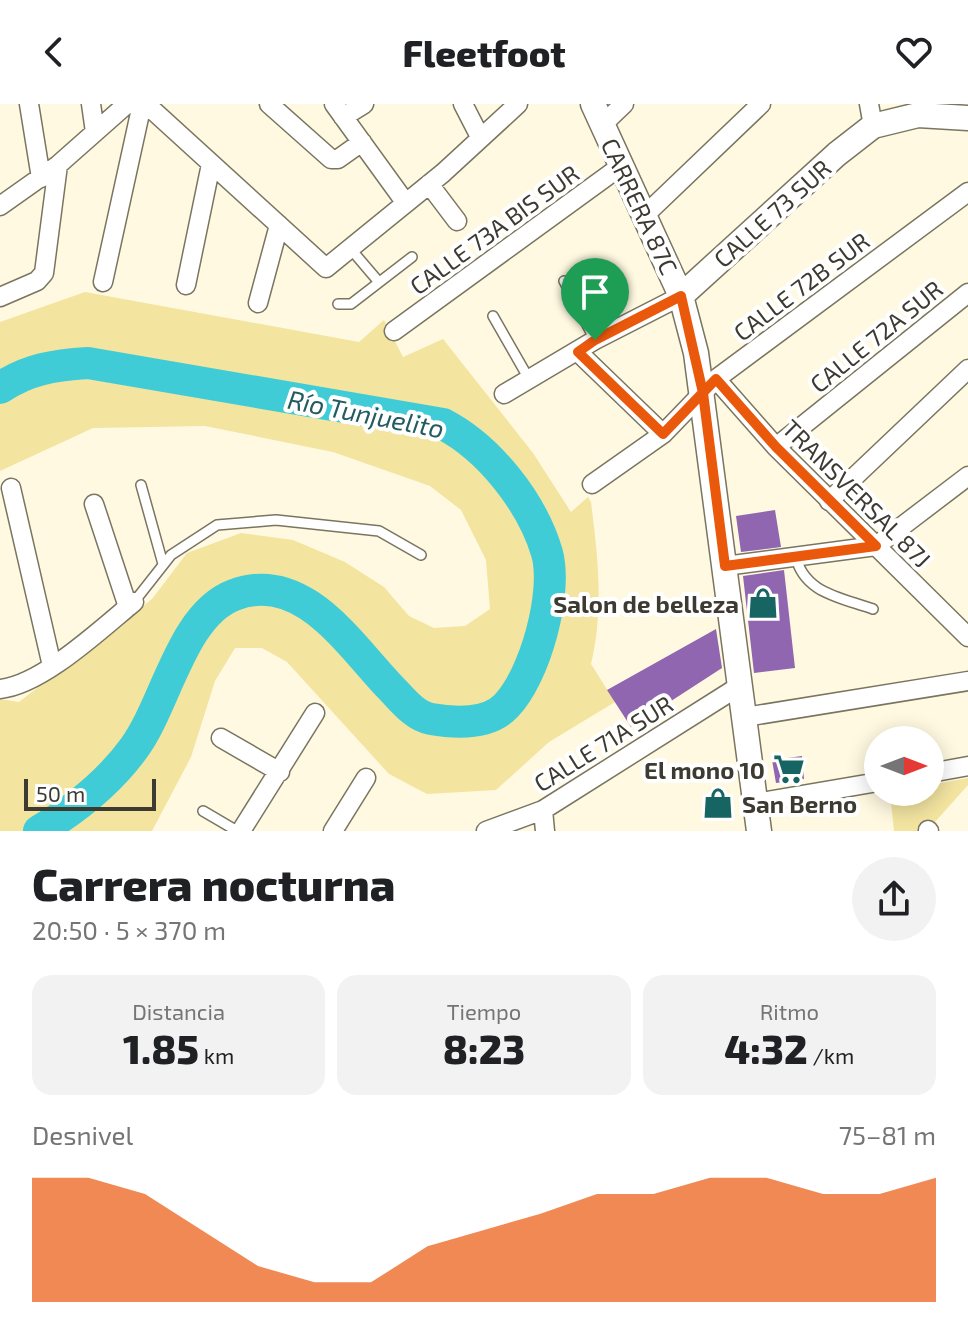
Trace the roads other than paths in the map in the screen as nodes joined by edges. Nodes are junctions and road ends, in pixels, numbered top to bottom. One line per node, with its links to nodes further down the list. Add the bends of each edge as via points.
1 (29, 104): 21 (street)
2 (91, 104): 15 (street)
3 (127, 104): 15 (street)
4 (144, 104): 18 (street); 33 (street)
5 (269, 104): 17 (street, via 324,155 338,159)
6 (364, 104): 11 (street)
7 (463, 104): 16 (street)
8 (518, 104): 16 (street)
9 (624, 104): 13 (street)
10 (761, 104): 26 (street)
11 (338, 110): 17 (street)
12 (965, 114): 14 (street)
13 (598, 115): 20 (street, CARRERA 87C)
14 (871, 115): 36 (street, CALLE 73 SUR, via 837,154)
15 (95, 132): 19 (street)
16 (480, 137): 22 (street)
17 (362, 142): 24 (street)
18 (211, 164): 28 (street); 34 (street)
19 (58, 165): 21 (street); 37 (street, via 44,273)
20 (621, 166): 26 (street, CARRERA 87C); 41 (street, CALLE 73A BIS SUR)
21 (41, 178): 25 (street)
22 (429, 184): 24 (street); 27 (street)
23 (968, 192): 46 (street, CALLE 72B SUR)
24 (405, 202): 29 (street)
25 (0, 206)
26 (646, 214): 36 (street, CARRERA 87C)
27 (457, 221)
28 (279, 225): 29 (street, via 326,268); 38 (street)
29 (349, 247): 31 (lane)
30 (412, 257): 31 (lane)
31 (378, 281): 39 (lane, via 351,304)
32 (564, 281): 42 (lane)
33 (103, 282)
34 (186, 285)
35 (968, 293): 49 (street, CALLE 72A SUR)
36 (681, 296): 42 (street, CALLE 73 SUR); 46 (street, CARRERA 87C)
37 (0, 297)
38 (258, 303)
39 (338, 304)
40 (493, 316): 45 (lane)
41 (394, 331)
42 (595, 340): 43 (street, CALLE 73 SUR)
43 (578, 352): 45 (street, CALLE 73 SUR); 48 (street)
44 (968, 369): 54 (street)
45 (529, 379): 47 (street, CALLE 73 SUR)
46 (710, 386): 48 (street, CALLE 72B SUR); 49 (street, TRANSVERSAL 87J); 60 (street, CARRERA 87C)
47 (504, 394)
48 (663, 434): 51 (street, CALLE 72B SUR)
49 (776, 447): 54 (street, TRANSVERSAL 87J)
50 (967, 478): 56 (street)
51 (592, 484)
52 (141, 485): 59 (lane)
53 (11, 488): 64 (street)
54 (829, 501): 56 (street, TRANSVERSAL 87J)
55 (94, 504): 61 (street)
56 (876, 546): 57 (street); 63 (street, TRANSVERSAL 87J)
57 (795, 554): 60 (street); 62 (lane, via 804,580)
58 (421, 555): 59 (lane, via 379,531 276,520 217,525)
59 (163, 564): 61 (lane)
60 (725, 566): 66 (street, CARRERA 87C)
61 (131, 605): 64 (street)
62 (873, 609)
63 (967, 633)
64 (52, 666): 67 (street)
65 (968, 681): 69 (street)
66 (741, 685): 69 (street, CARRERA 87C); 77 (street, CALLE 71A SUR)
67 (0, 689)
68 (315, 713): 73 (street)
69 (745, 717): 76 (street, CARRERA 87C)
70 (221, 738): 73 (street)
71 (968, 766): 72 (street)
72 (944, 770)
73 (280, 772): 79 (street)
74 (366, 778): 80 (street)
75 (864, 784): 76 (street)
76 (756, 803): 83 (street, CARRERA 87C)
77 (543, 810): 81 (street, CALLE 71A SUR); 82 (street)
78 (203, 811): 79 (lane)
79 (239, 831)
80 (333, 831)
81 (486, 831)
82 (545, 831)
83 (759, 831)

